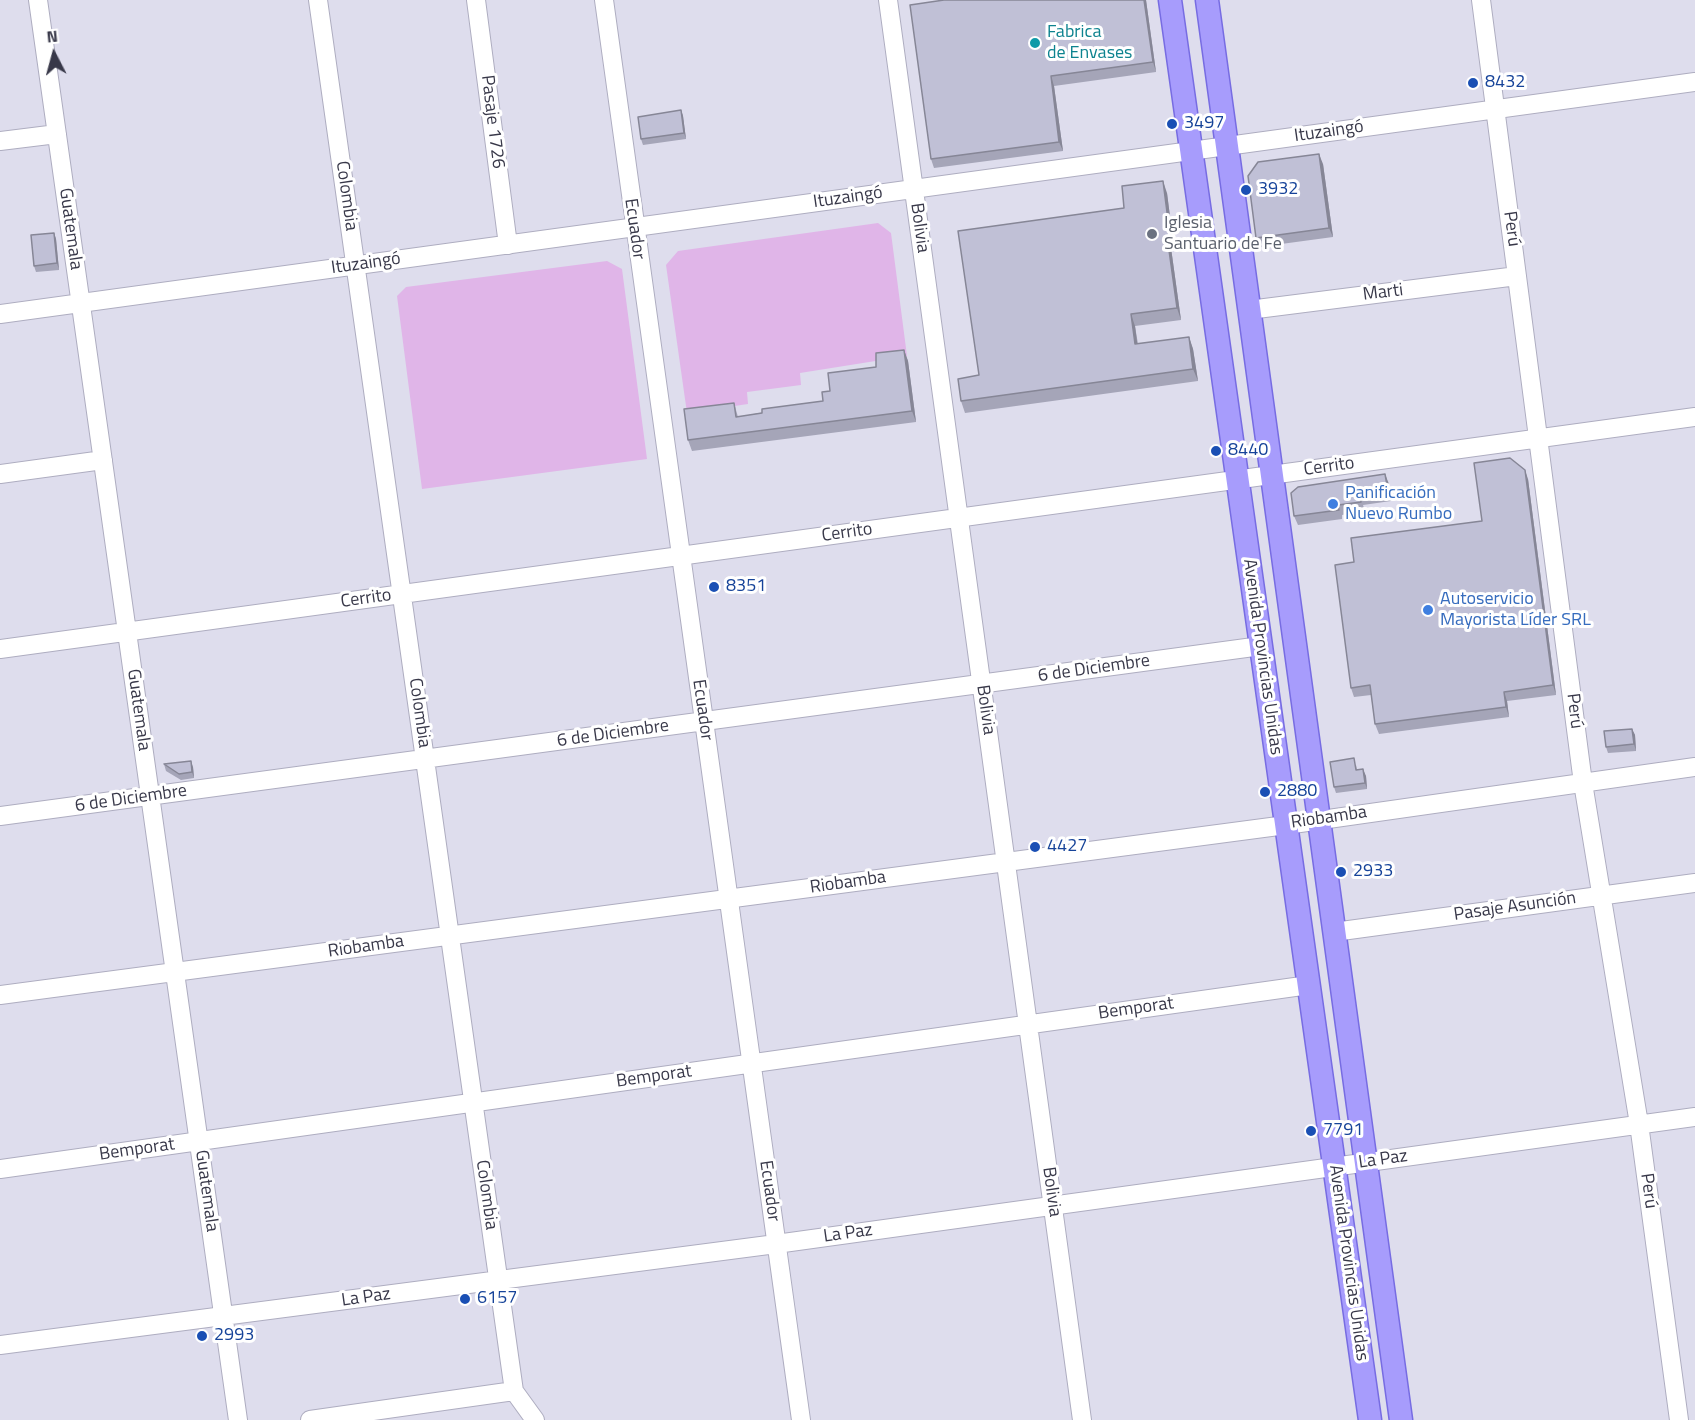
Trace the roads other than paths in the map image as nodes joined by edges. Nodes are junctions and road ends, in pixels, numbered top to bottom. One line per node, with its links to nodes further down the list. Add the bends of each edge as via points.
1 (38, 0): 11 (street, Guatemala)
2 (318, 0): 18 (street, Colombia)
3 (476, 0): 17 (street, Pasaje 1726)
4 (604, 0): 16 (street, Ecuador)
5 (888, 0): 15 (street, Bolivia)
6 (1170, 0): 14 (main road, Avenida Provincias Unidas)
7 (1207, 0): 13 (main road, Avenida Provincias Unidas)
8 (1480, 0): 10 (street, Perú)
9 (1695, 82): 10 (street, Ituzaingó)
10 (1495, 110): 13 (street, Ituzaingó); 19 (street, Perú)
11 (57, 134): 12 (street); 20 (street, Guatemala)
12 (0, 141)
13 (1227, 146): 14 (street, Ituzaingó); 21 (main road, Avenida Provincias Unidas)
14 (1191, 151): 15 (street, Ituzaingó); 28 (main road, Avenida Provincias Unidas)
15 (914, 189): 16 (street, Ituzaingó); 29 (street, Bolivia)
16 (634, 227): 17 (street, Ituzaingó); 30 (street, Ecuador)
17 (508, 244): 18 (street, Ituzaingó)
18 (356, 265): 20 (street, Ituzaingó); 31 (street, Colombia)
19 (1517, 276): 21 (street, Marti); 24 (street, Perú)
20 (81, 303): 22 (street, Ituzaingó); 25 (street, Guatemala)
21 (1250, 310): 27 (main road, Avenida Provincias Unidas)
22 (0, 314)
23 (1695, 417): 24 (street, Cerrito)
24 (1539, 439): 27 (street, Cerrito); 39 (street, Perú)
25 (103, 460): 26 (street); 32 (street, Guatemala)
26 (0, 474)
27 (1273, 475): 28 (street, Cerrito); 42 (main road, Avenida Provincias Unidas)
28 (1238, 480): 29 (street, Cerrito); 33 (main road, Avenida Provincias Unidas)
29 (959, 518): 30 (street, Cerrito); 35 (street, Bolivia)
30 (680, 556): 31 (street, Cerrito); 36 (street, Ecuador)
31 (402, 594): 32 (street, Cerrito); 37 (street, Colombia)
32 (127, 632): 34 (street, Cerrito); 40 (street, Guatemala)
33 (1261, 646): 35 (street, 6 de Diciembre); 43 (main road, Avenida Provincias Unidas)
34 (0, 649)
35 (981, 684): 36 (street, 6 de Diciembre); 44 (street, Bolivia)
36 (703, 722): 37 (street, 6 de Diciembre); 47 (street, Ecuador)
37 (425, 759): 40 (street, 6 de Diciembre); 49 (street, Colombia)
38 (1695, 767): 39 (street, Riobamba)
39 (1583, 783): 42 (street, Riobamba); 46 (street, Perú)
40 (150, 796): 41 (street, 6 de Diciembre); 50 (street, Guatemala)
41 (0, 816)
42 (1319, 820): 43 (street, Riobamba); 48 (main road, Avenida Provincias Unidas)
43 (1286, 825): 44 (street, Riobamba); 51 (main road, Avenida Provincias Unidas)
44 (1006, 862): 47 (street, Riobamba); 53 (street, Bolivia)
45 (1695, 883): 46 (street, Pasaje Asunción)
46 (1602, 896): 48 (street, Pasaje Asunción); 57 (street, Perú)
47 (728, 899): 49 (street, Riobamba); 54 (street, Ecuador)
48 (1334, 932): 59 (main road, Avenida Provincias Unidas)
49 (450, 935): 50 (street, Riobamba); 55 (street, Colombia)
50 (175, 972): 52 (street, Riobamba); 58 (street, Guatemala)
51 (1309, 985): 53 (street, Bemporat); 60 (main road, Avenida Provincias Unidas)
52 (0, 995)
53 (1028, 1025): 54 (street, Bemporat); 62 (street, Bolivia)
54 (751, 1064): 55 (street, Bemporat); 63 (street, Ecuador)
55 (473, 1103): 58 (street, Bemporat); 64 (street, Colombia)
56 (1695, 1117): 57 (street, La Paz)
57 (1639, 1124): 59 (street, La Paz); 75 (street, Perú)
58 (199, 1142): 61 (street, Bemporat); 65 (street, Guatemala)
59 (1366, 1162): 60 (street, La Paz); 74 (main road, Avenida Provincias Unidas)
60 (1334, 1167): 62 (street, La Paz); 73 (main road, Avenida Provincias Unidas)
61 (0, 1169)
62 (1053, 1205): 63 (street, La Paz); 72 (street, Bolivia)
63 (776, 1244): 64 (street, La Paz); 71 (street, Ecuador)
64 (498, 1280): 65 (street, La Paz); 67 (street, Colombia)
65 (223, 1317): 66 (street, La Paz); 68 (street, Guatemala)
66 (0, 1345)
67 (514, 1391): 69 (street); 70 (street, Colombia)
68 (238, 1420)
69 (310, 1420)
70 (535, 1420)
71 (801, 1420)
72 (1082, 1420)
73 (1370, 1420)
74 (1401, 1420)
75 (1679, 1420)

